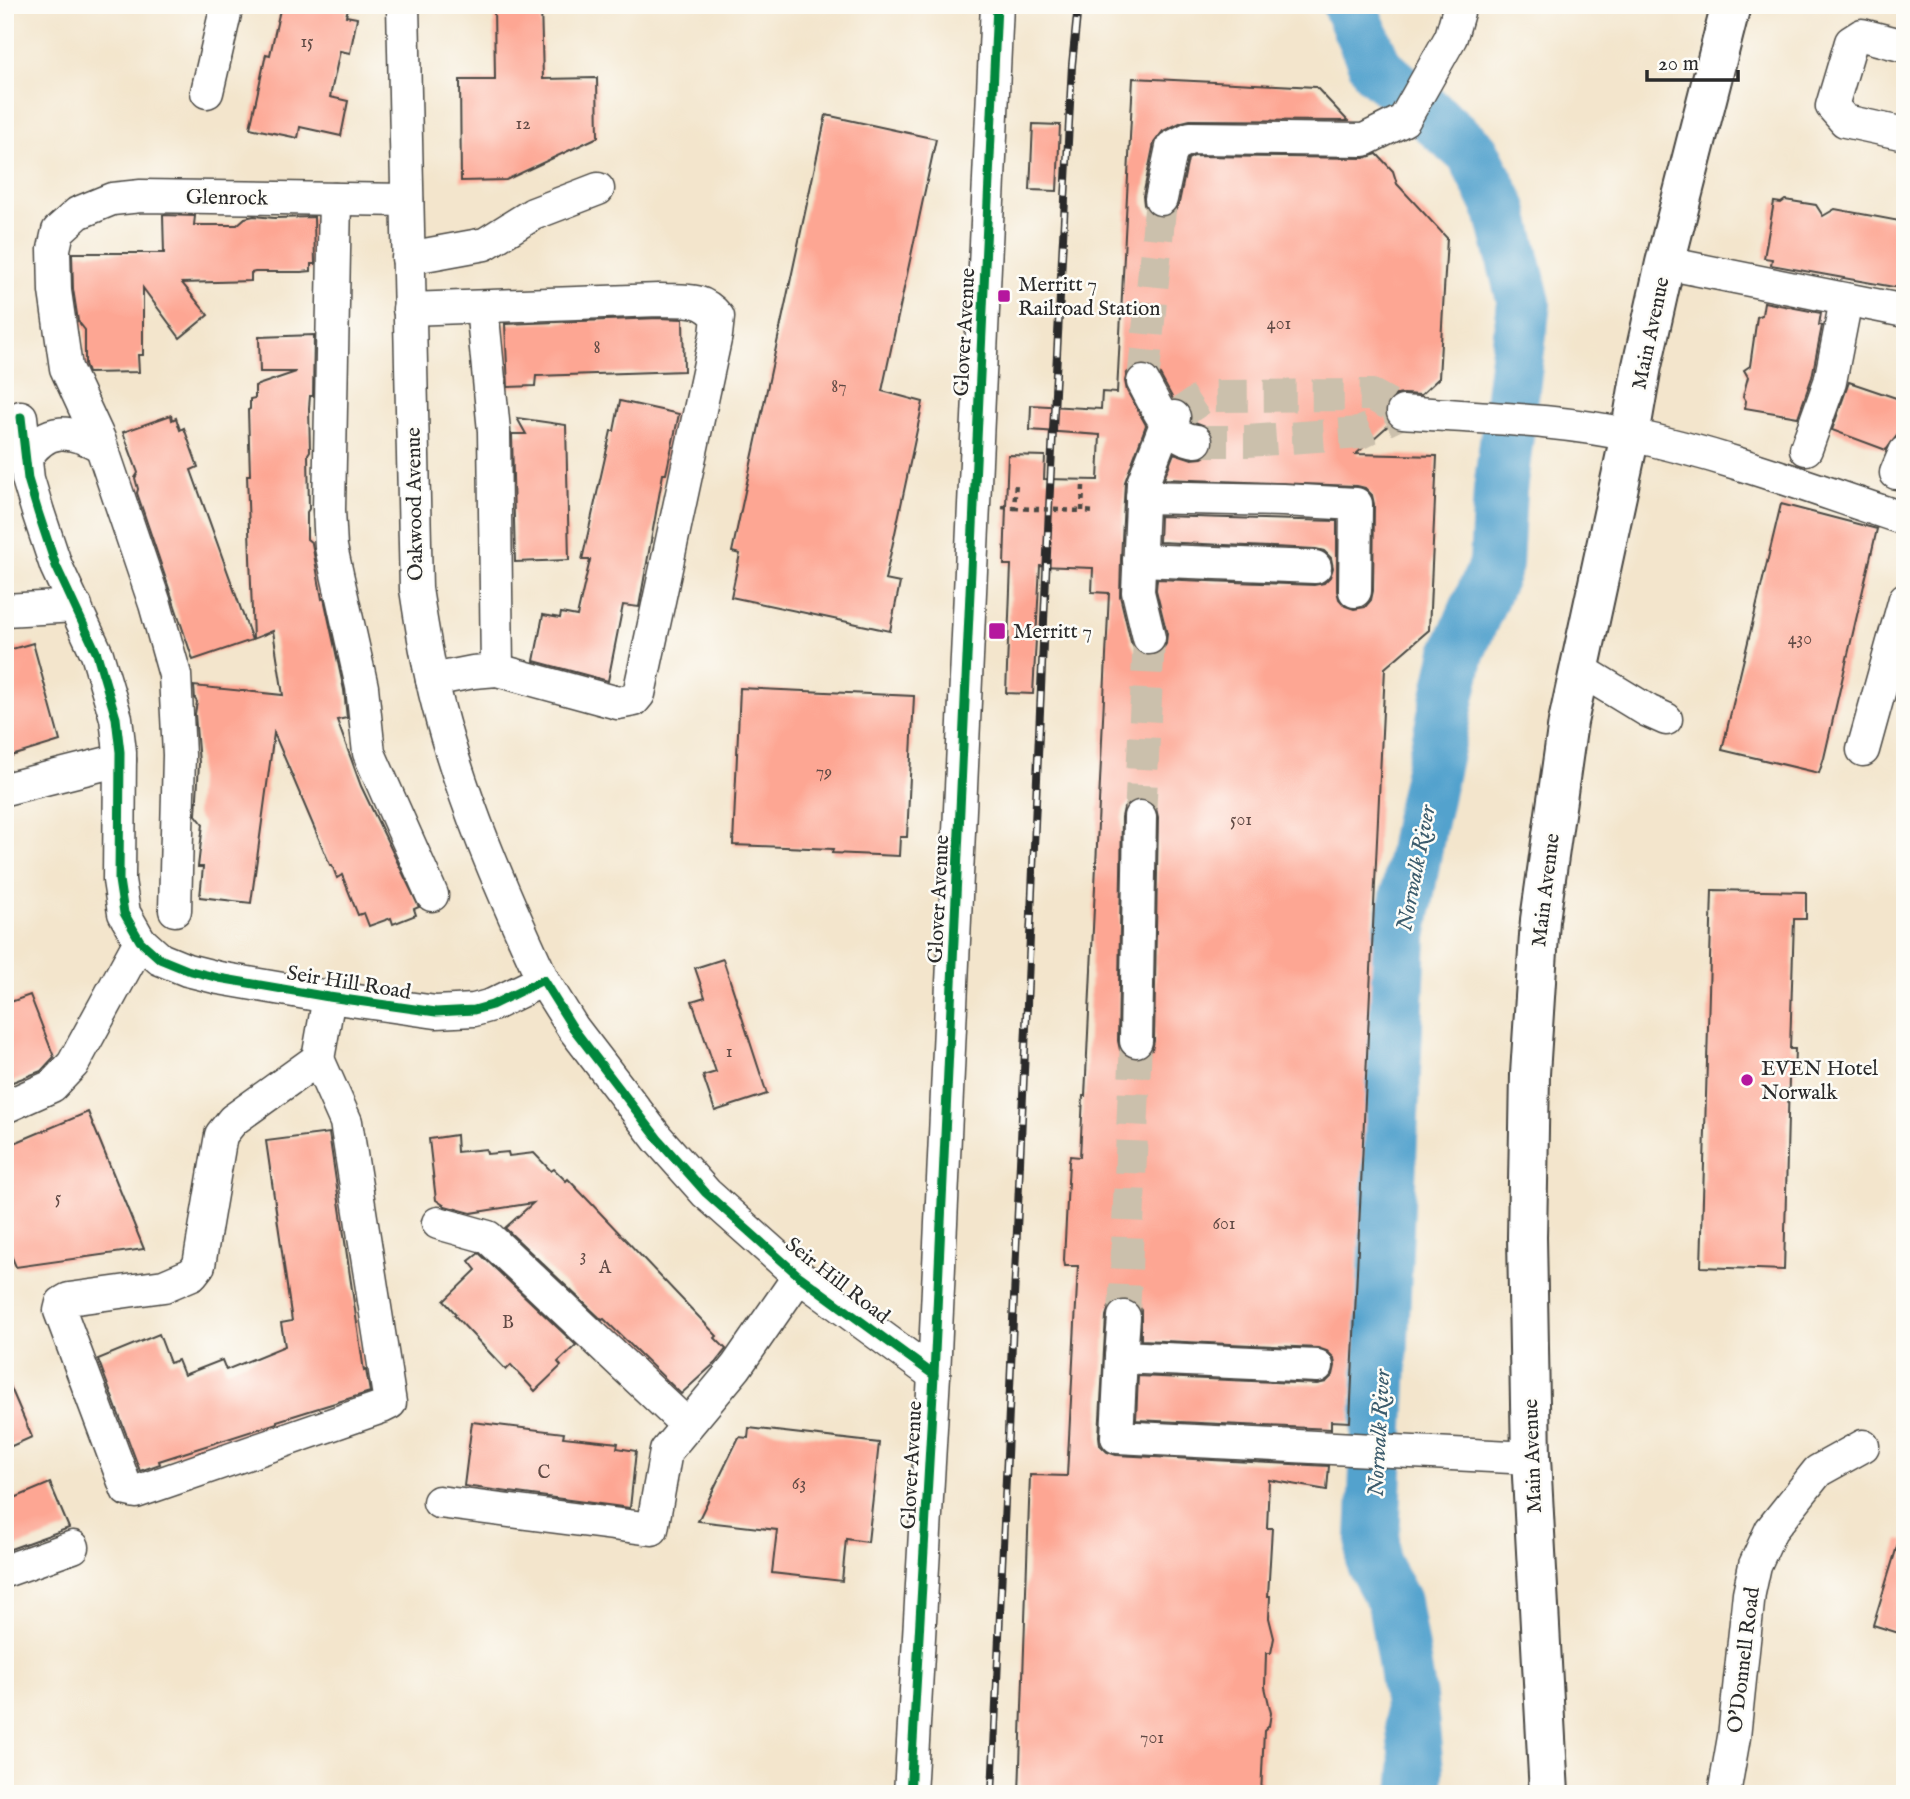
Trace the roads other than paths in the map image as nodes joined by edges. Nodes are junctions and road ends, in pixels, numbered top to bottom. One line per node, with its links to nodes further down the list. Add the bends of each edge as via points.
1 (227, 5): 7 (street)
2 (403, 5): 12 (street, Oakwood Avenue)
3 (997, 5): 58 (street, Glover Avenue)
4 (1460, 5): 11 (street, via 1451,37 1404,120 1364,140 1190,138 1172,147)
5 (1731, 5): 14 (main road, Main Avenue)
6 (1905, 46): 8 (street, via 1862,35 1851,42 1832,106 1844,121)
7 (206, 92)
8 (1905, 134)
9 (598, 190): 13 (street, via 533,214 485,244)
10 (335, 199): 12 (street, Glenrock); 25 (street, Glenrock, via 141,195 113,199 78,213 58,231 55,291 66,368); 45 (street, via 331,547 362,687 369,753)
11 (1161, 199)
12 (407, 200): 13 (street, Oakwood Avenue)
13 (408, 258): 17 (street, Oakwood Avenue)
14 (1665, 263): 15 (street); 23 (main road, Main Avenue)
15 (1846, 300): 18 (street); 26 (street, via 1830,382)
16 (482, 307): 17 (street); 38 (street, via 494,431); 38 (street, via 694,301 708,305 718,317 639,694 635,700 618,703)
17 (409, 309): 39 (street, Oakwood Avenue, via 416,589)
18 (1905, 311)
19 (1143, 382): 22 (street)
20 (1403, 412): 23 (street, via 1562,424)
21 (22, 417): 27 (street, Seir Hill Road)
22 (1170, 421): 24 (street, via 1186,440); 28 (street, via 1143,483)
23 (1630, 435): 29 (street, via 1739,464); 37 (main road, Main Avenue)
24 (1196, 441)
25 (102, 446): 27 (street, via 63,433 34,444); 46 (street, via 175,675 179,755)
26 (1807, 449)
27 (26, 458): 34 (street, Seir Hill Road, via 28,479 52,555)
28 (1142, 497): 30 (street); 32 (street, via 1356,504)
29 (1905, 519)
30 (1139, 560): 31 (street); 36 (street, via 1138,592)
31 (1315, 567)
32 (1355, 592)
33 (1905, 599): 41 (street)
34 (76, 606): 35 (street); 42 (street, Seir Hill Road, via 109,690)
35 (5, 610)
36 (1149, 638)
37 (1579, 669): 40 (street); 61 (main road, Main Avenue, via 1549,852 1533,1002 1527,1223)
38 (497, 670): 39 (street)
39 (432, 680): 48 (street, Oakwood Avenue, via 482,840)
40 (1666, 719)
41 (1863, 750)
42 (120, 760): 43 (street); 47 (street, Seir Hill Road, via 119,880 124,913)
43 (5, 789)
44 (1140, 817): 50 (street)
45 (432, 895)
46 (174, 910)
47 (139, 940): 49 (street, Seir Hill Road, via 160,959 187,970); 52 (street, via 73,1064 52,1086)
48 (543, 980): 49 (street, Seir Hill Road, via 492,1006 452,1012); 54 (street, Seir Hill Road, via 573,1028 666,1148 706,1193)
49 (329, 998): 51 (street)
50 (1136, 1041)
51 (318, 1059): 51 (street, via 233,1120 221,1135 198,1265 192,1274 164,1286 62,1303 60,1311 127,1490 136,1492 390,1403 346,1122)
52 (5, 1107)
53 (438, 1223): 59 (street, via 488,1237)
54 (799, 1276): 58 (street, Seir Hill Road); 59 (street, via 736,1367)
55 (1124, 1317): 56 (street)
56 (1121, 1357): 57 (street); 61 (street, via 1117,1437)
57 (1317, 1366)
58 (934, 1375): 65 (street, Glover Avenue)
59 (687, 1425): 62 (street, via 666,1451 652,1529)
60 (1863, 1446): 67 (street, O'Donnell Road, via 1818,1471 1771,1530 1755,1565)
61 (1531, 1458): 66 (main road, Main Avenue)
62 (439, 1502)
63 (73, 1547): 64 (street)
64 (5, 1571)
65 (910, 1794)
66 (1549, 1794)
67 (1724, 1794)

